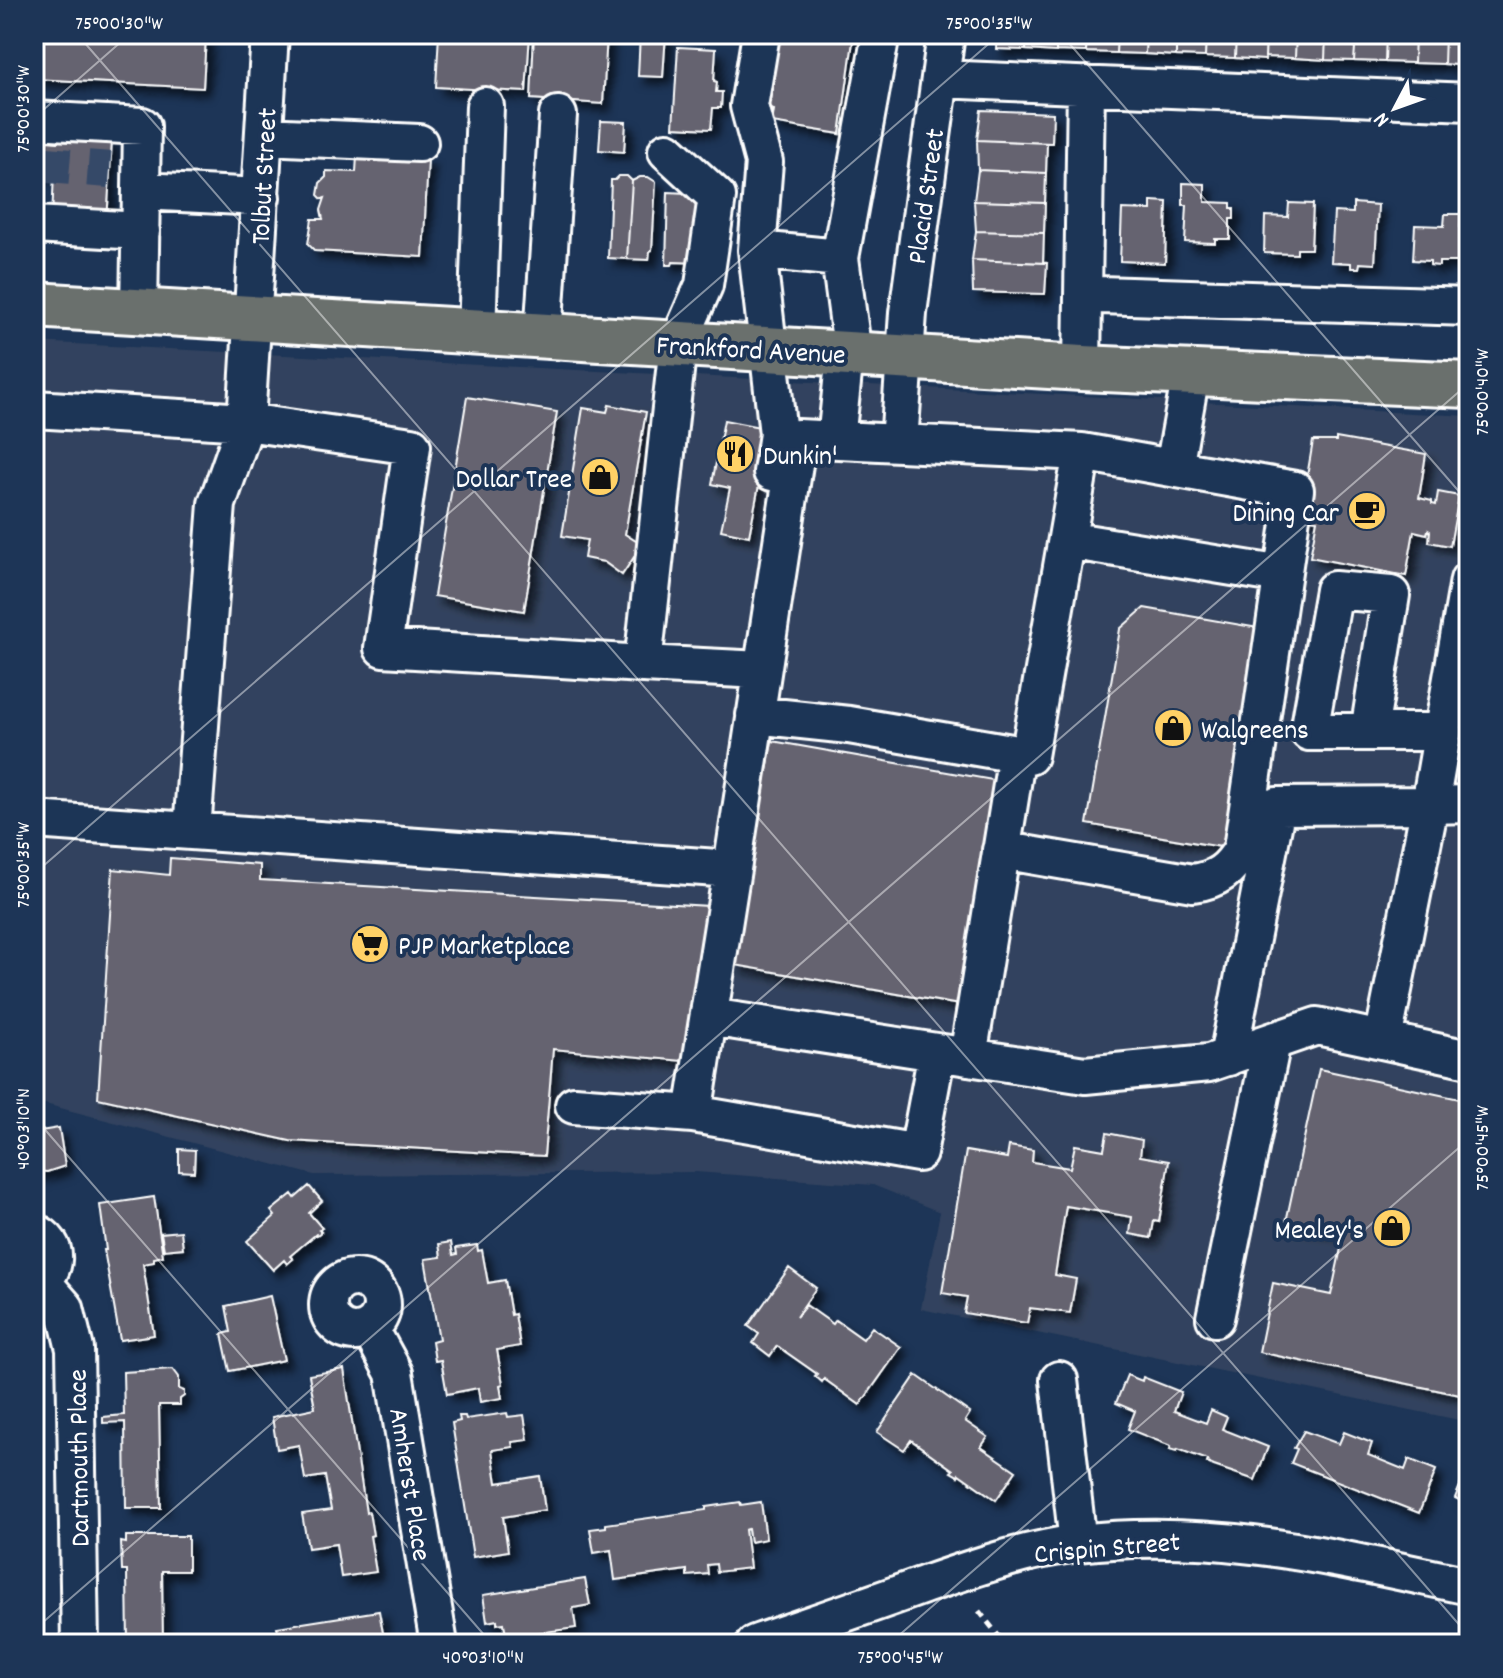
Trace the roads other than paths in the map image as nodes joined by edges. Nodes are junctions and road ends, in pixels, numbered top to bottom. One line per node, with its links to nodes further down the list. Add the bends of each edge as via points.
1 (270, 34): 11 (street, Tolbut Street)
2 (761, 34): 18 (street, via 749,106 764,162)
3 (881, 34): 19 (street)
4 (946, 34): 5 (street, Placid Street)
5 (940, 79): 6 (street); 30 (street, Placid Street, via 908,313)
6 (1086, 85): 7 (street); 31 (street)
7 (1469, 102)
8 (485, 106): 25 (street)
9 (558, 115): 26 (street)
10 (34, 120): 14 (street, via 142,126)
11 (264, 136): 12 (street); 15 (street, Tolbut Street)
12 (419, 143)
13 (667, 151): 27 (street, via 717,197 704,285)
14 (131, 178): 15 (street); 17 (street)
15 (261, 197): 24 (street, Tolbut Street)
16 (34, 225): 17 (street)
17 (141, 231): 23 (street)
18 (757, 250): 19 (street); 28 (street)
19 (840, 258): 29 (street)
20 (1100, 295): 22 (street)
21 (34, 305): 23 (main road, Frankford Avenue)
22 (1469, 307)
23 (139, 312): 24 (main road, Frankford Avenue)
24 (253, 319): 25 (main road, Frankford Avenue); 35 (street, Tolbut Street)
25 (477, 332): 26 (main road, Frankford Avenue)
26 (543, 336): 27 (main road, Frankford Avenue)
27 (678, 344): 28 (main road, Frankford Avenue); 44 (street)
28 (770, 350): 29 (main road, Frankford Avenue); 43 (street, via 778,434 756,568)
29 (849, 354): 30 (main road, Frankford Avenue); 36 (street)
30 (907, 358): 31 (main road, Frankford Avenue); 37 (street, Placid Street)
31 (1082, 368): 32 (main road, Frankford Avenue)
32 (1191, 374): 33 (main road, Frankford Avenue); 39 (street)
33 (1469, 385)
34 (34, 409): 35 (street)
35 (246, 422): 44 (street, via 412,446 383,648); 53 (street, Tolbut Street, via 217,504)
36 (836, 440): 37 (street); 43 (street, via 798,438)
37 (899, 443): 38 (street)
38 (1082, 452): 39 (street); 40 (street)
39 (1174, 468): 41 (street, via 1295,490)
40 (1067, 540): 41 (street); 49 (street, via 1029,756)
41 (1282, 575): 54 (street, via 1242,849 1223,874 1193,883)
42 (1467, 599): 48 (street)
43 (769, 624): 45 (street)
44 (643, 664): 45 (street)
45 (762, 670): 46 (street)
46 (755, 715): 49 (street); 55 (street)
47 (1369, 732): 48 (street)
48 (1443, 732): 51 (street)
49 (1017, 754): 54 (street)
50 (1469, 804): 51 (street)
51 (1430, 805): 57 (street); 60 (street, via 1277,806)
52 (34, 820): 53 (street)
53 (192, 830): 55 (street)
54 (1001, 850): 59 (street)
55 (732, 869): 56 (street)
56 (710, 1017): 59 (street); 63 (street)
57 (1383, 1040): 58 (street, via 1317,1026); 61 (street)
58 (1272, 1042): 60 (street); 66 (street)
59 (952, 1054): 60 (street, via 1085,1075); 63 (street, via 918,1153)
60 (1228, 1057)
61 (1469, 1059)
62 (574, 1105): 63 (street)
63 (693, 1114)
64 (34, 1232): 65 (street, via 49,1242 54,1263)
65 (38, 1284): 71 (street, Dartmouth Place, via 65,1308 75,1349)
66 (1215, 1318)
67 (370, 1329): 72 (street, Amherst Place, via 394,1373)
68 (1059, 1380): 69 (street)
69 (1078, 1543): 70 (street, Crispin Street, via 1207,1539 1285,1548); 73 (street, Crispin Street, via 981,1566)
70 (1469, 1586)
71 (80, 1644)
72 (439, 1644)
73 (755, 1644)

